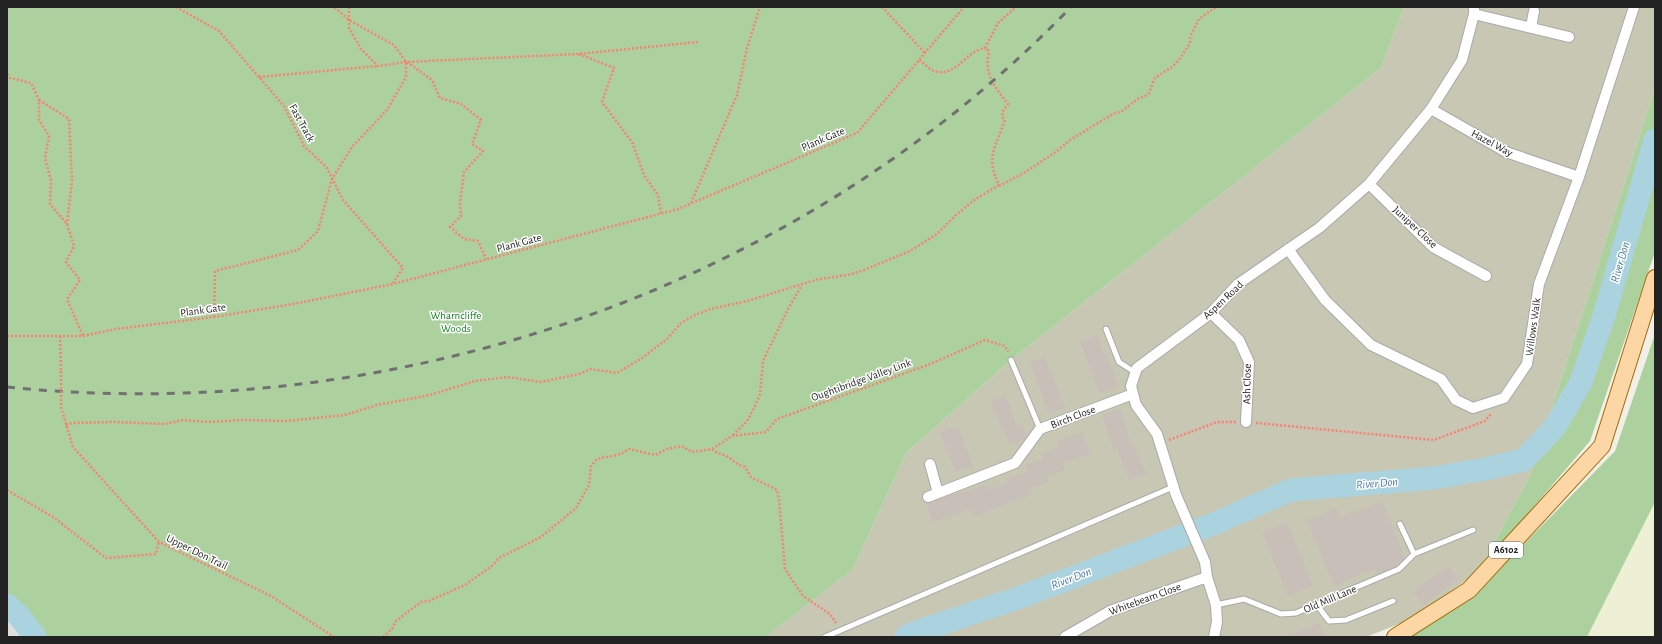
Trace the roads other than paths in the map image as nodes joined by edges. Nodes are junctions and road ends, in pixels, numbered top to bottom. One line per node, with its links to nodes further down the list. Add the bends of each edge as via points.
1 (1634, 7): 7 (street, Willows Walk)
2 (1474, 10): 4 (street); 6 (street, Aspen Road, via 1462,60)
3 (1534, 11): 4 (street)
4 (1531, 27): 5 (street)
5 (1569, 37)
6 (1431, 109): 7 (street, Hazel Way, via 1506,152); 8 (street, Aspen Road)
7 (1579, 177): 9 (street, Willows Walk, via 1552,243 1539,284 1527,364 1504,398 1473,408 1456,400 1440,379 1371,345 1325,300)
8 (1369, 184): 9 (street, Aspen Road, via 1318,228); 10 (street, Juniper Close, via 1433,246)
9 (1288, 249): 12 (street, Aspen Road, via 1238,284)
10 (1486, 276)
11 (1655, 278): 33 (main road, A6102, via 1602,446 1468,590)
12 (1211, 313): 15 (street, Aspen Road, via 1149,358 1137,368); 17 (street, Ash Close, via 1239,340 1249,362)
13 (1106, 329): 15 (lane, via 1119,362)
14 (1012, 360): 18 (lane)
15 (1136, 373): 16 (street, via 1132,386)
16 (1133, 394): 18 (street, Birch Close); 20 (street, via 1136,405 1157,434)
17 (1246, 422)
18 (1040, 429): 21 (street, Birch Close, via 1015,463)
19 (930, 464): 21 (street)
20 (1175, 491): 26 (street, via 1205,562); 30 (lane)
21 (938, 493): 22 (street, Birch Close)
22 (928, 497)
23 (1400, 524): 25 (lane)
24 (1473, 530): 25 (lane, Old Mill Lane)
25 (1414, 554): 28 (lane, Old Mill Lane, via 1399,569)
26 (1207, 577): 29 (street); 31 (street, Whitebeam Close, via 1110,611)
27 (1393, 601): 28 (lane, via 1346,620 1328,621)
28 (1317, 604): 29 (lane, Old Mill Lane, via 1296,613 1282,614 1244,599)
29 (1216, 605): 32 (street, via 1217,622)
30 (825, 637)
31 (1065, 637)
32 (1214, 637)
33 (1395, 637)

